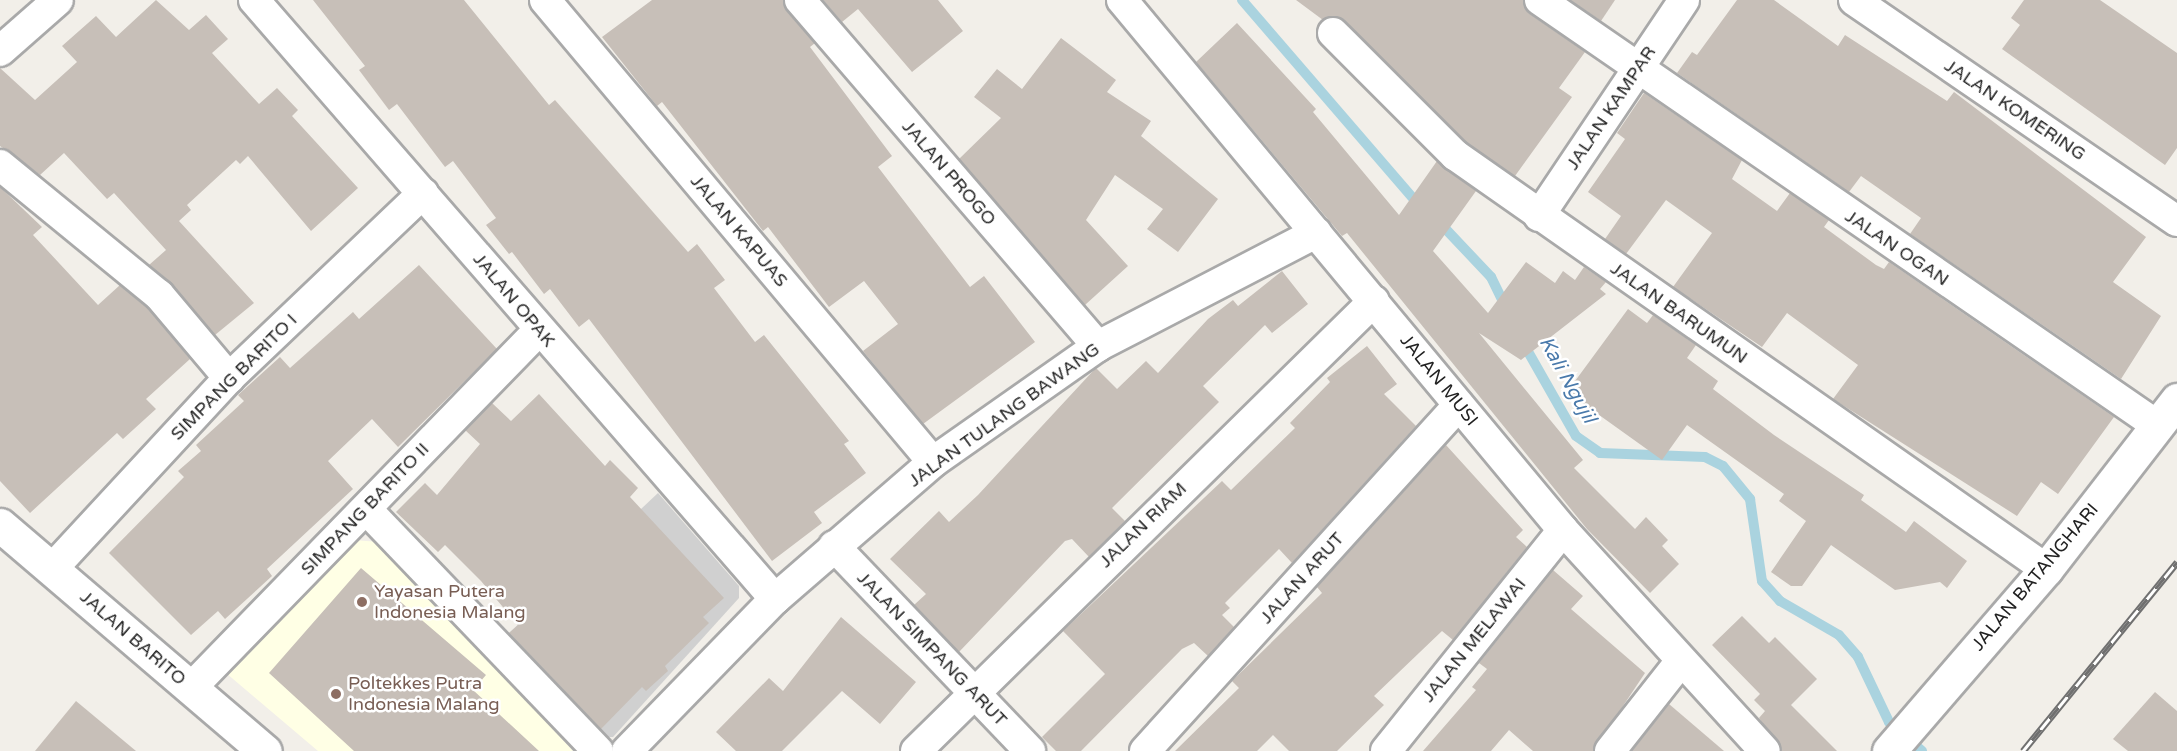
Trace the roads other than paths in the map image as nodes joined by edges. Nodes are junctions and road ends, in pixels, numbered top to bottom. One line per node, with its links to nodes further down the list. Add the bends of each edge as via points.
1 (58, 0): 10 (street)
2 (254, 0): 13 (street, JALAN OPAK)
3 (545, 0): 24 (street, JALAN KAPUAS)
4 (800, 0): 19 (street, JALAN PROGO)
5 (1122, 0): 16 (street, JALAN MUSI)
6 (1540, 0): 11 (street, JALAN OGAN)
7 (1684, 0): 11 (street, JALAN KAMPAR)
8 (1854, 0): 15 (street, JALAN KOMERING)
9 (1333, 33): 14 (street, JALAN BARUMUN, via 1455,155)
10 (0, 51)
11 (1638, 66): 14 (street, JALAN KAMPAR); 23 (street, JALAN OGAN)
12 (0, 165): 20 (street, via 159,295)
13 (423, 193): 18 (street, JALAN OPAK); 20 (street, SIMPANG BARITO I)
14 (1539, 216): 30 (street, JALAN BARUMUN)
15 (2177, 221)
16 (1316, 233): 17 (street, JALAN MUSI); 19 (street, JALAN TULANG BAWANG)
17 (1374, 301): 22 (street, JALAN MUSI); 34 (street, JALAN RIAM)
18 (539, 330): 25 (street, SIMPANG BARITO II); 31 (street, JALAN OPAK)
19 (1098, 346): 24 (street, JALAN TULANG BAWANG)
20 (229, 378): 29 (street, SIMPANG BARITO I)
21 (2177, 400): 23 (street, JALAN BATANGHARI)
22 (1459, 405): 27 (street, JALAN MUSI); 41 (street, JALAN ARUT)
23 (2158, 426): 30 (street, JALAN BATANGHARI)
24 (933, 462): 28 (street, JALAN TULANG BAWANG)
25 (366, 509): 33 (street, SIMPANG BARITO II); 37 (street)
26 (0, 525): 29 (street, JALAN BARITO)
27 (1563, 530): 32 (street, JALAN MUSI); 42 (street, JALAN MELAWAI)
28 (834, 546): 31 (street, JALAN TULANG BAWANG); 34 (street, JALAN SIMPANG ARUT)
29 (52, 569): 33 (street, JALAN BARITO)
30 (2046, 569): 35 (street, JALAN BATANGHARI)
31 (775, 599): 38 (street, JALAN TULANG BAWANG)
32 (1680, 662): 43 (street); 44 (street, JALAN MUSI)
33 (191, 688): 36 (street, JALAN BARITO)
34 (972, 691): 39 (street, JALAN RIAM); 40 (street, JALAN SIMPANG ARUT)
35 (1890, 750)
36 (265, 751)
37 (598, 751)
38 (627, 751)
39 (916, 751)
40 (1030, 751)
41 (1145, 751)
42 (1386, 751)
43 (1610, 751)
44 (1766, 751)

